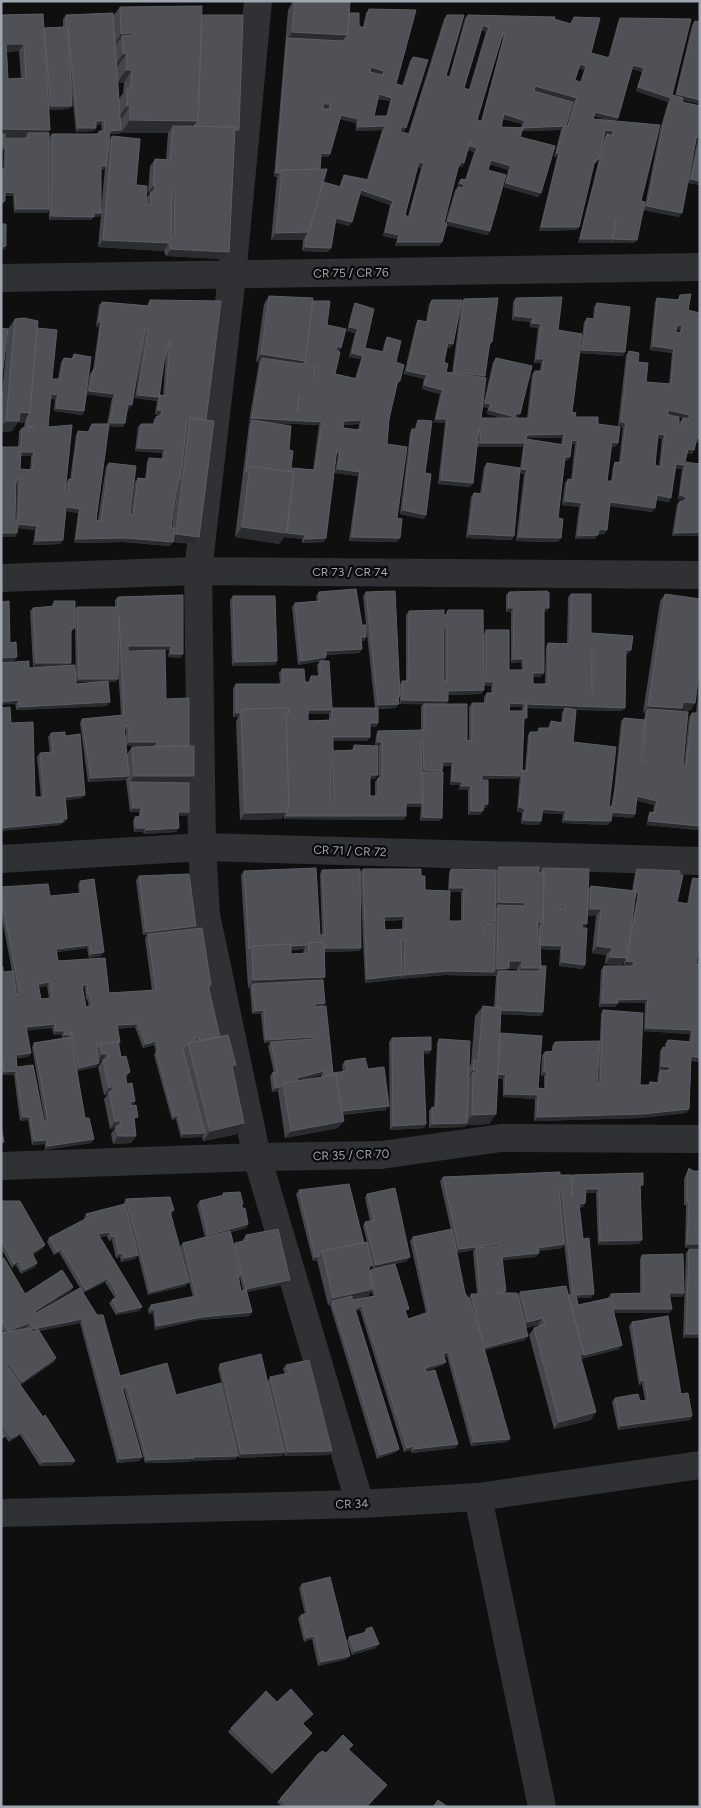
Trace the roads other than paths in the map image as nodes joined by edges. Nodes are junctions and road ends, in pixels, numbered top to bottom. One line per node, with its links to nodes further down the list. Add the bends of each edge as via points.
1 (258, 1): 3 (street)
2 (700, 267): 3 (street, CR 75 / CR 76)
3 (232, 276): 4 (street, CR 75 / CR 76); 5 (street)
4 (1, 278)
5 (198, 571): 6 (street, CR 73 / CR 74); 7 (street, CR 73 / CR 74); 8 (street)
6 (700, 575)
7 (1, 578)
8 (202, 847): 9 (street, CR 71 / CR 72); 10 (street, CR 71 / CR 72); 12 (street, via 206,915)
9 (1, 859)
10 (700, 861)
11 (700, 1139): 12 (street, CR 35 / CR 70, via 501,1138 382,1155)
12 (257, 1156): 13 (street, CR 35 / CR 70); 16 (street)
13 (1, 1166)
14 (700, 1465): 15 (street, CR 34)
15 (478, 1497): 16 (street, CR 34); 18 (street)
16 (360, 1504): 17 (street, CR 34)
17 (1, 1513)
18 (542, 1807)

